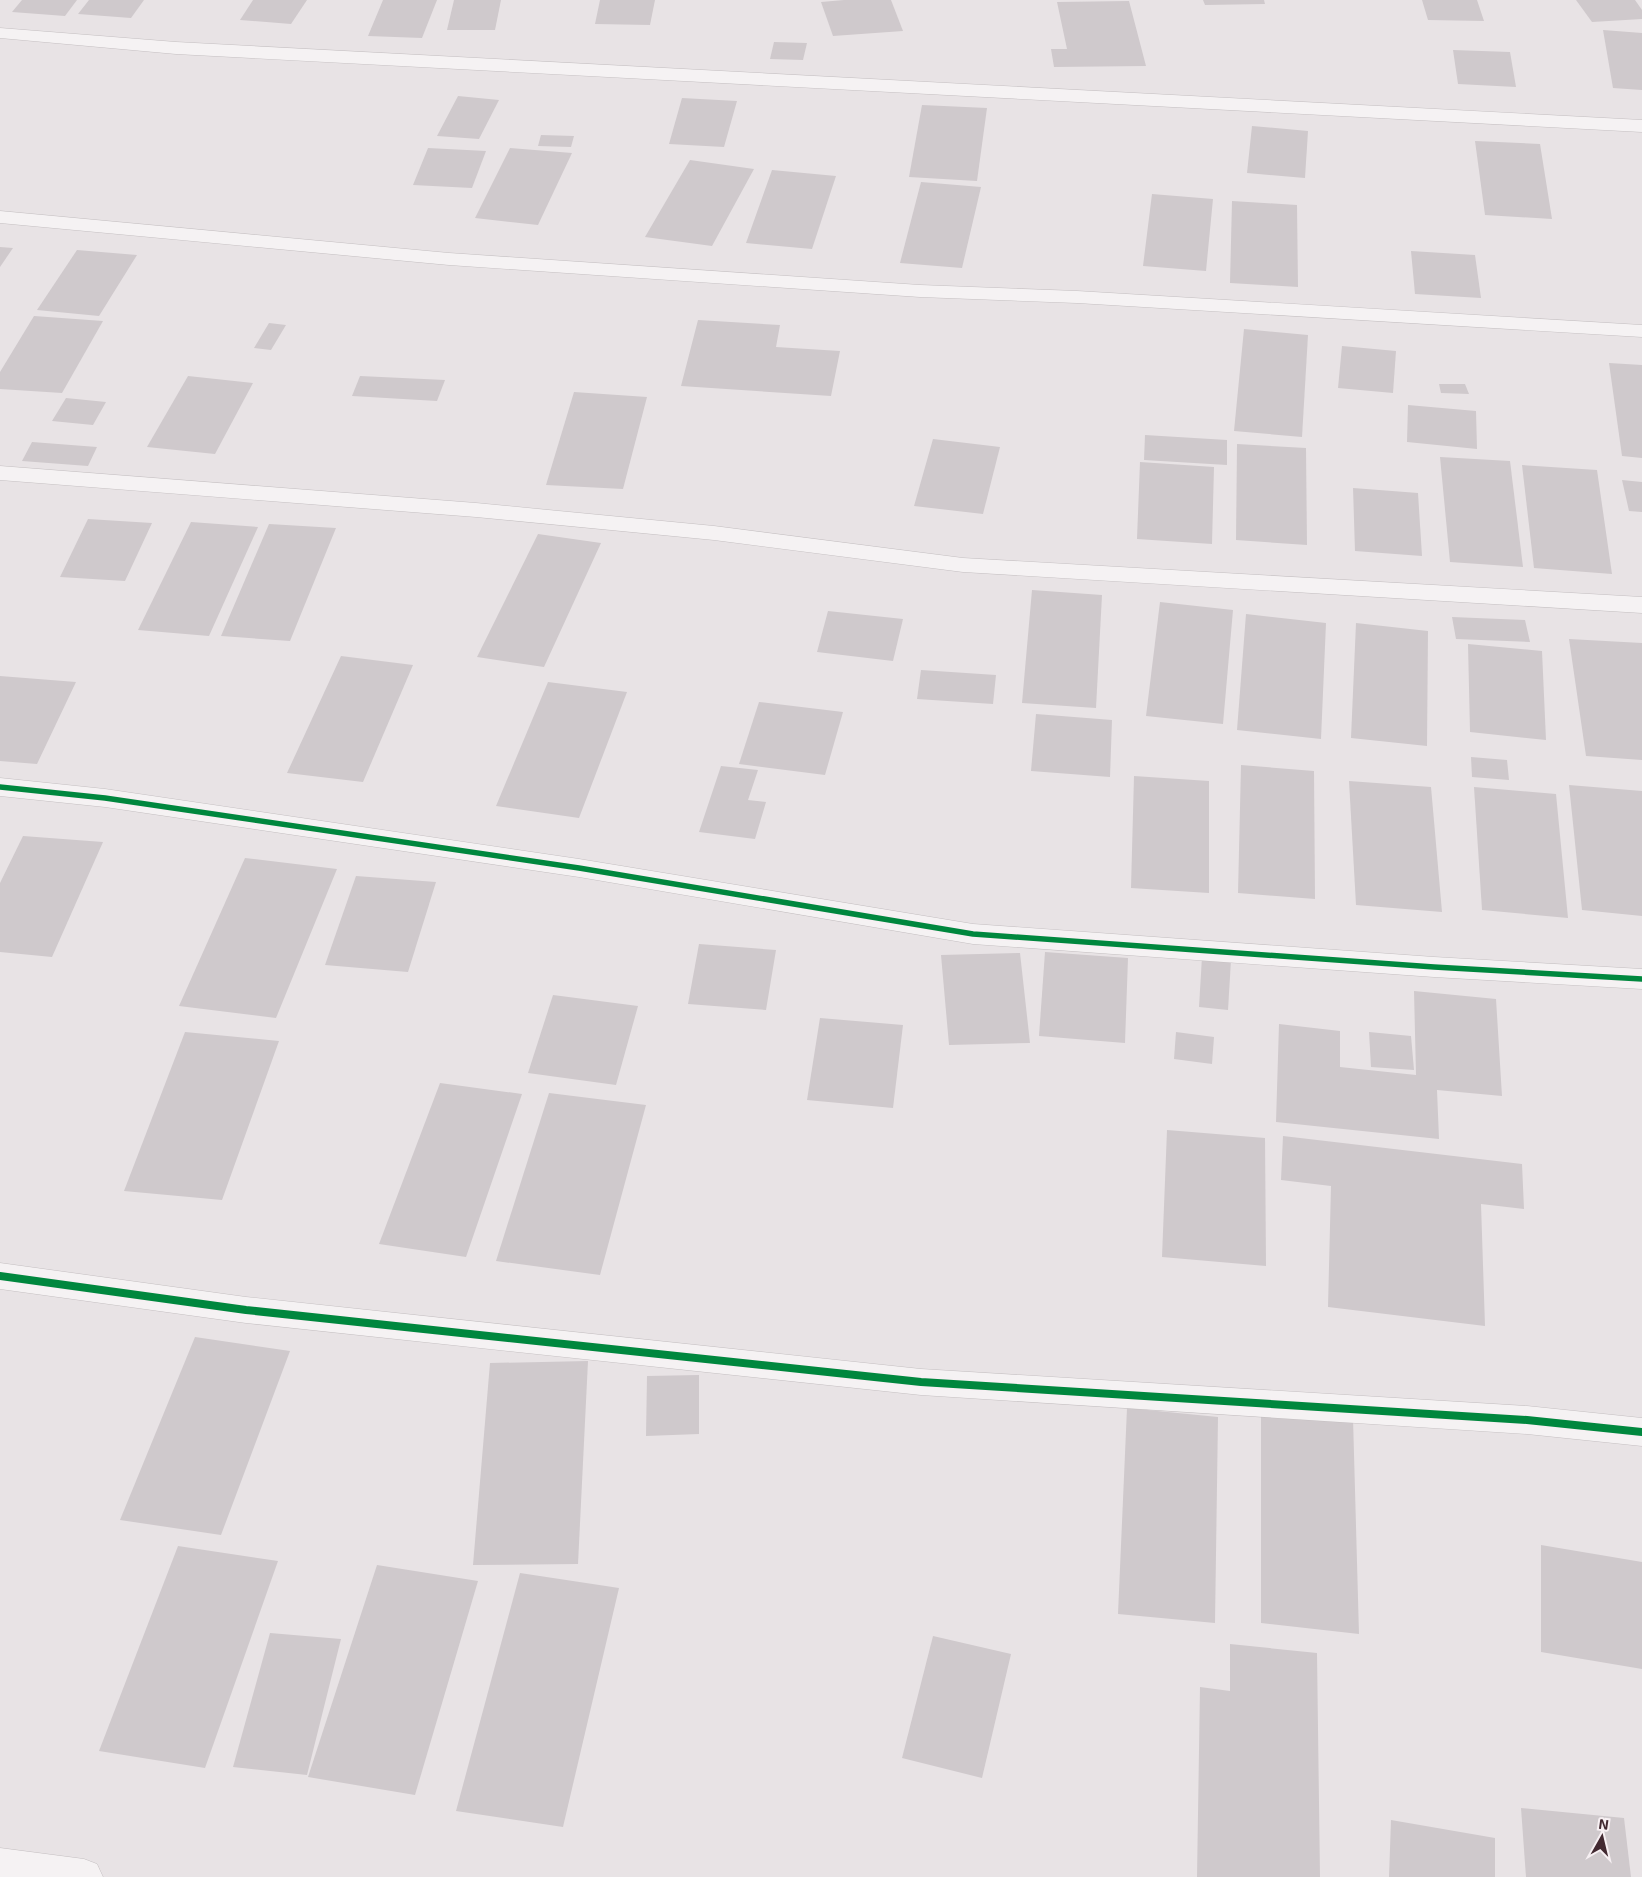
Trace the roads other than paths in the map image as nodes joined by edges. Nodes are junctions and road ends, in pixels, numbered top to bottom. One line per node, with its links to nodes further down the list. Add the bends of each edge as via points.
1 (0, 33): 2 (street, via 176,48)
2 (1642, 126)
3 (0, 217): 4 (street, via 449,259 920,291 1077,297)
4 (1642, 331)
5 (0, 473): 6 (street, via 624,524 963,565)
6 (1642, 605)
7 (0, 787): 8 (street, via 105,798 579,868 973,934 1425,967)
8 (1642, 979)
9 (0, 1276): 10 (street, via 246,1310 920,1382 1527,1420)
10 (1642, 1432)
11 (0, 1866): 12 (street)
12 (84, 1877)

